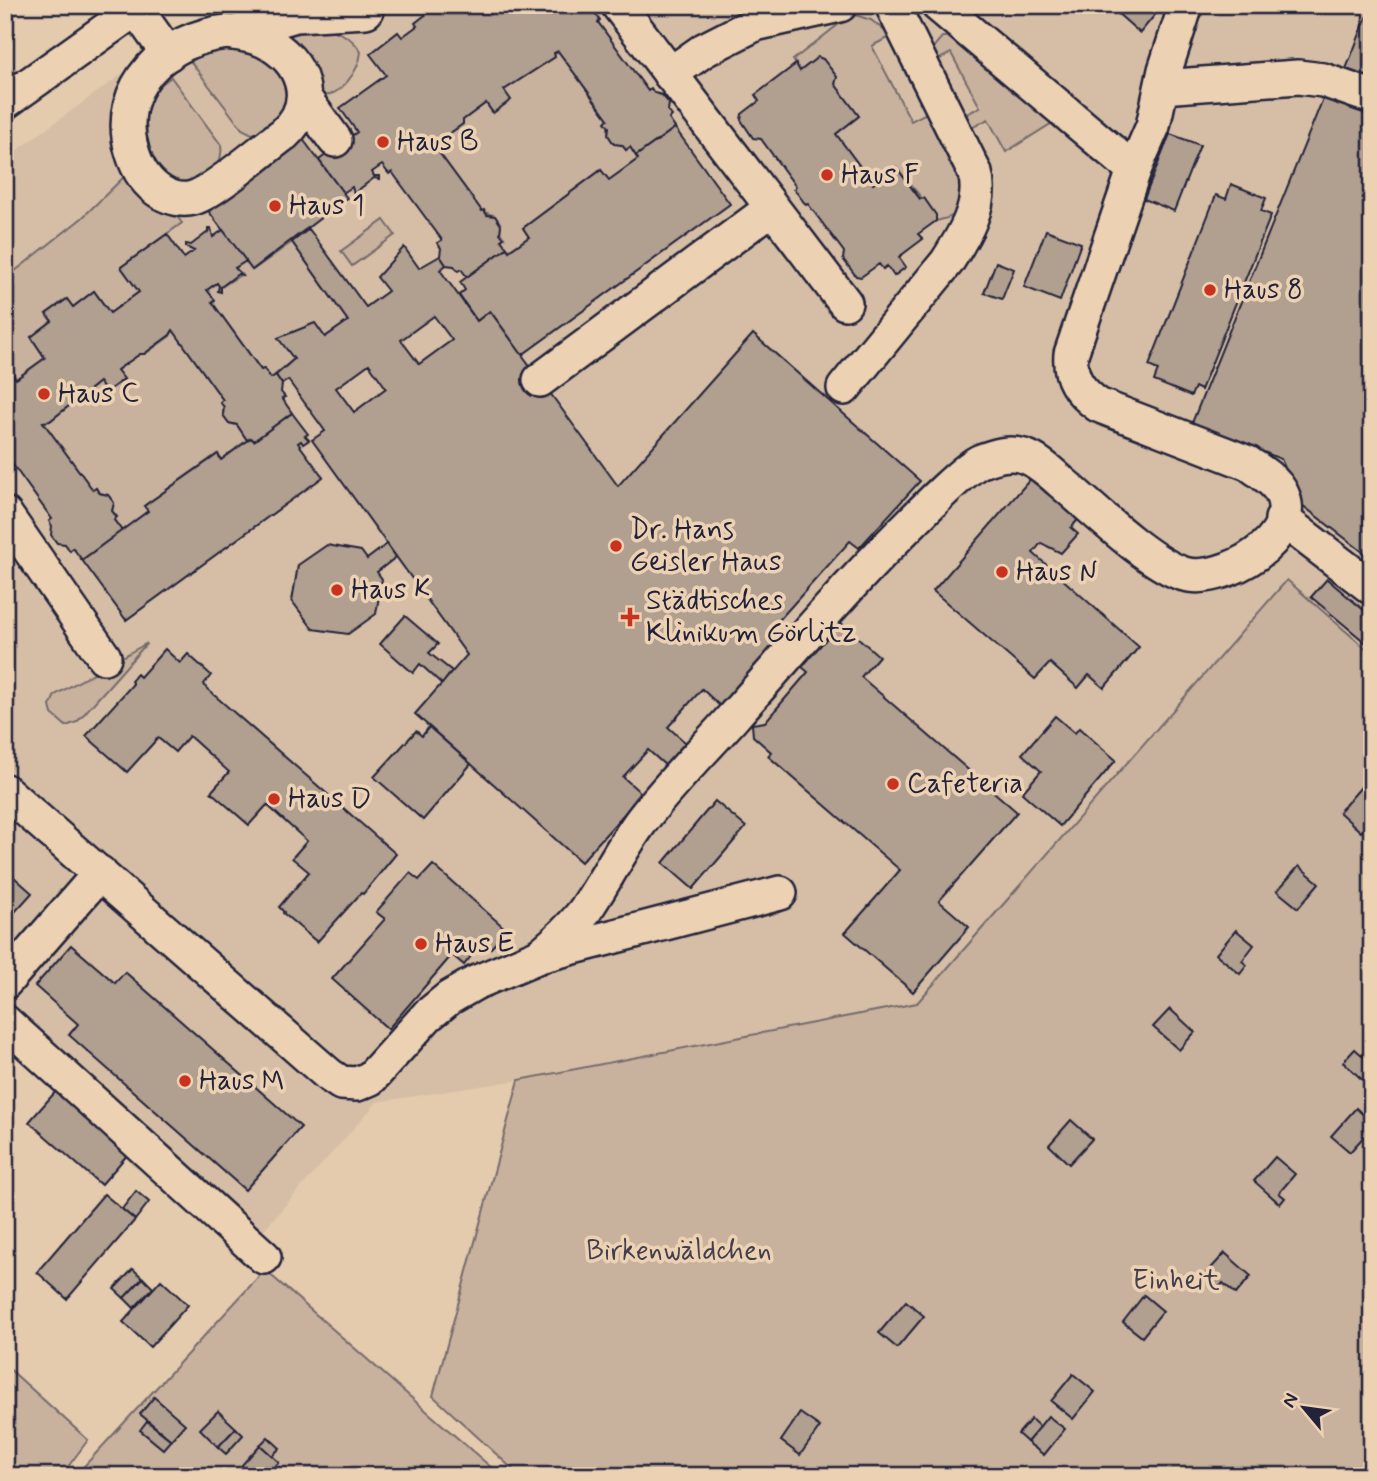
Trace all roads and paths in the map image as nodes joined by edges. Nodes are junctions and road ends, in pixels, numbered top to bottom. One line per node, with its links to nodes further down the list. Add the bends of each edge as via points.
1 (618, 5): 10 (street)
2 (840, 5): 10 (street, via 755,24)
3 (892, 5): 20 (street, via 972,167 977,196 947,261)
4 (939, 5): 16 (street)
5 (1186, 5): 11 (street)
6 (139, 6): 9 (street); 14 (street)
7 (366, 11): 8 (street, via 296,15)
8 (233, 33): 9 (street, via 208,34); 13 (street, via 264,41 280,51 303,82)
9 (168, 54): 13 (street, via 138,86 128,123 134,160 150,185 168,196 185,200 205,193 294,125)
10 (670, 74): 17 (street)
11 (1162, 87): 12 (street, via 1298,77 1323,80); 16 (street, via 1153,126)
12 (1372, 97)
13 (304, 99): 15 (street)
14 (5, 102)
15 (335, 140)
16 (1135, 170): 22 (street, via 1071,354 1076,384 1098,405 1248,463 1280,489)
17 (772, 208): 18 (street); 19 (street)
18 (845, 303)
19 (540, 380)
20 (844, 388)
21 (5, 514): 24 (street)
22 (1282, 519): 23 (street); 28 (street, via 1268,545 1250,559 1197,577 1152,557 1024,456 1003,454 976,463 844,591 642,820 585,910)
23 (1372, 588)
24 (104, 657)
25 (5, 790): 26 (street)
26 (100, 873): 28 (street, via 341,1083 357,1084 371,1078 449,998); 29 (street)
27 (780, 893): 28 (street)
28 (539, 956)
29 (5, 982)
30 (5, 1022): 31 (street)
31 (264, 1257)

